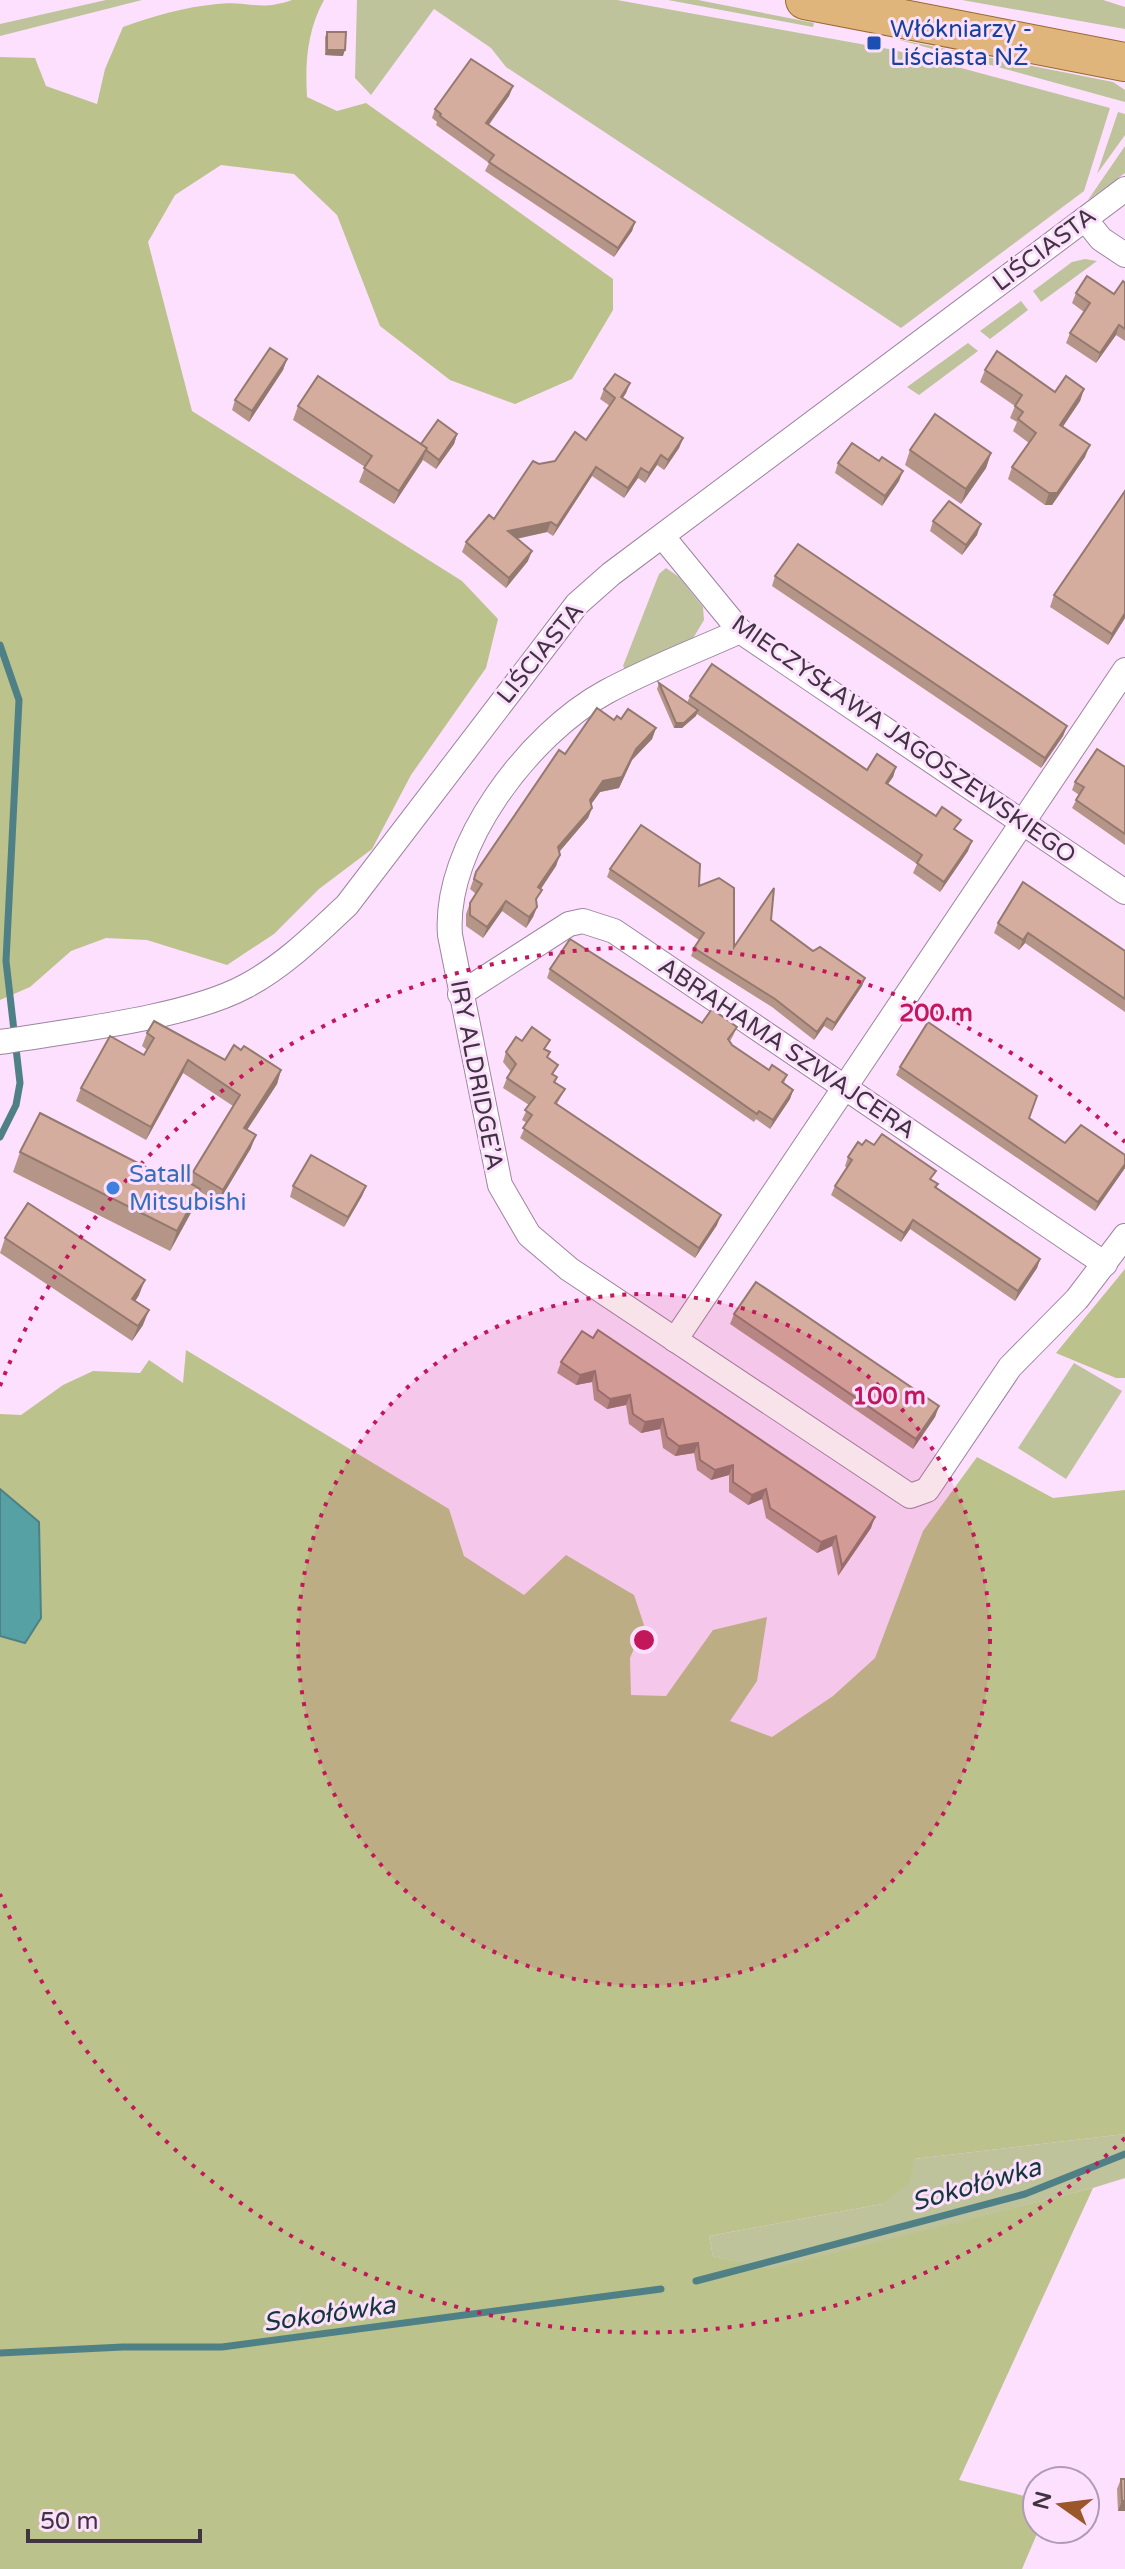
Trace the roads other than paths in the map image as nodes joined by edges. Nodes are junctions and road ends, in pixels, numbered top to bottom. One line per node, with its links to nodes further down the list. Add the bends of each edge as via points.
1 (805, 0): 2 (main road)
2 (1123, 64)
3 (1125, 189): 4 (street, LIŚCIASTA)
4 (1085, 219): 5 (street, via 1101,239); 6 (street, LIŚCIASTA)
5 (1125, 255)
6 (663, 537): 7 (street, MIECZYSŁAWA JAGOSZEWSKIEGO); 12 (street, LIŚCIASTA, via 611,574 558,624 347,905 303,947 245,987 222,996)
7 (740, 631): 9 (street, MIECZYSŁAWA JAGOSZEWSKIEGO); 11 (street, IRY ALDRIDGE’A, via 595,698 519,768 490,808 455,877 449,923)
8 (1125, 670): 9 (street)
9 (1023, 822): 10 (street, MIECZYSŁAWA JAGOSZEWSKIEGO); 13 (street)
10 (1125, 892)
11 (460, 994): 13 (street, ABRAHAMA SZWAJCERA, via 569,924 597,924); 16 (street, IRY ALDRIDGE’A, via 491,1153 512,1212 553,1257)
12 (0, 1042)
13 (845, 1087): 15 (street, ABRAHAMA SZWAJCERA); 16 (street)
14 (1125, 1236): 15 (street)
15 (1105, 1264): 16 (street, IRY ALDRIDGE’A, via 1010,1367 927,1490 917,1495 903,1494)
16 (675, 1340)

